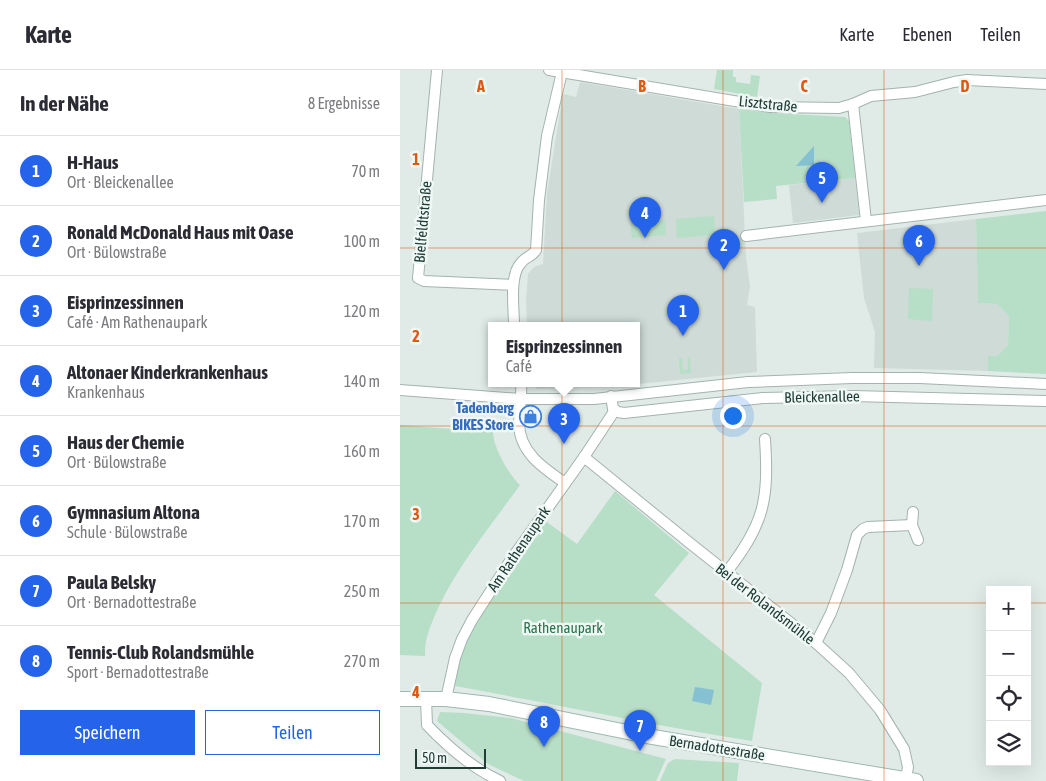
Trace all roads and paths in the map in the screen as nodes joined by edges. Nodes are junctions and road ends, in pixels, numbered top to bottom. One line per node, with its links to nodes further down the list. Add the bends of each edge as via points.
1 (437, 70): 10 (street, Bielfeldtstraße, via 418,278 424,281)
2 (549, 70): 3 (street, Lisztstraße)
3 (562, 72): 4 (street, Lisztstraße); 10 (street, via 548,136 536,250 517,269)
4 (575, 72): 6 (street, Lisztstraße, via 770,107 839,108)
5 (1046, 84): 6 (street, Lisztstraße, via 961,81 915,92 871,96)
6 (853, 104): 8 (street)
7 (1046, 200): 8 (street)
8 (866, 221): 9 (street)
9 (746, 236)
10 (513, 285): 11 (street)
11 (514, 322)
12 (1046, 384): 15 (street, Bleickenallee, via 852,378 748,382)
13 (521, 387): 16 (street)
14 (400, 390): 16 (street, Bleickenallee)
15 (611, 396): 16 (street, Bleickenallee); 18 (street)
16 (521, 399): 21 (street, via 522,442 532,458)
17 (1046, 401): 18 (street, Bleickenallee, via 853,396 763,398 624,413)
18 (615, 410): 20 (street, Am Rathenaupark)
19 (765, 440): 25 (street, via 767,486 762,511 754,532)
20 (584, 457): 21 (street, Am Rathenaupark); 25 (street, Bei der Rolandsmühle)
21 (565, 483): 29 (street, Am Rathenaupark, via 472,620 455,658)
22 (913, 512): 23 (street)
23 (912, 525): 24 (street); 26 (street, via 868,527 857,535 847,570)
24 (918, 540)
25 (726, 573): 26 (street, Bei der Rolandsmühle)
26 (816, 643): 30 (street, Bei der Rolandsmühle, via 849,673 880,710 904,749)
27 (400, 699): 28 (street, Bernadottestraße)
28 (426, 699): 29 (street, Bernadottestraße); 31 (street, via 426,725 448,747 486,775)
29 (446, 699): 30 (street, Bernadottestraße, via 489,704 654,738)
30 (911, 780)
31 (500, 781)

